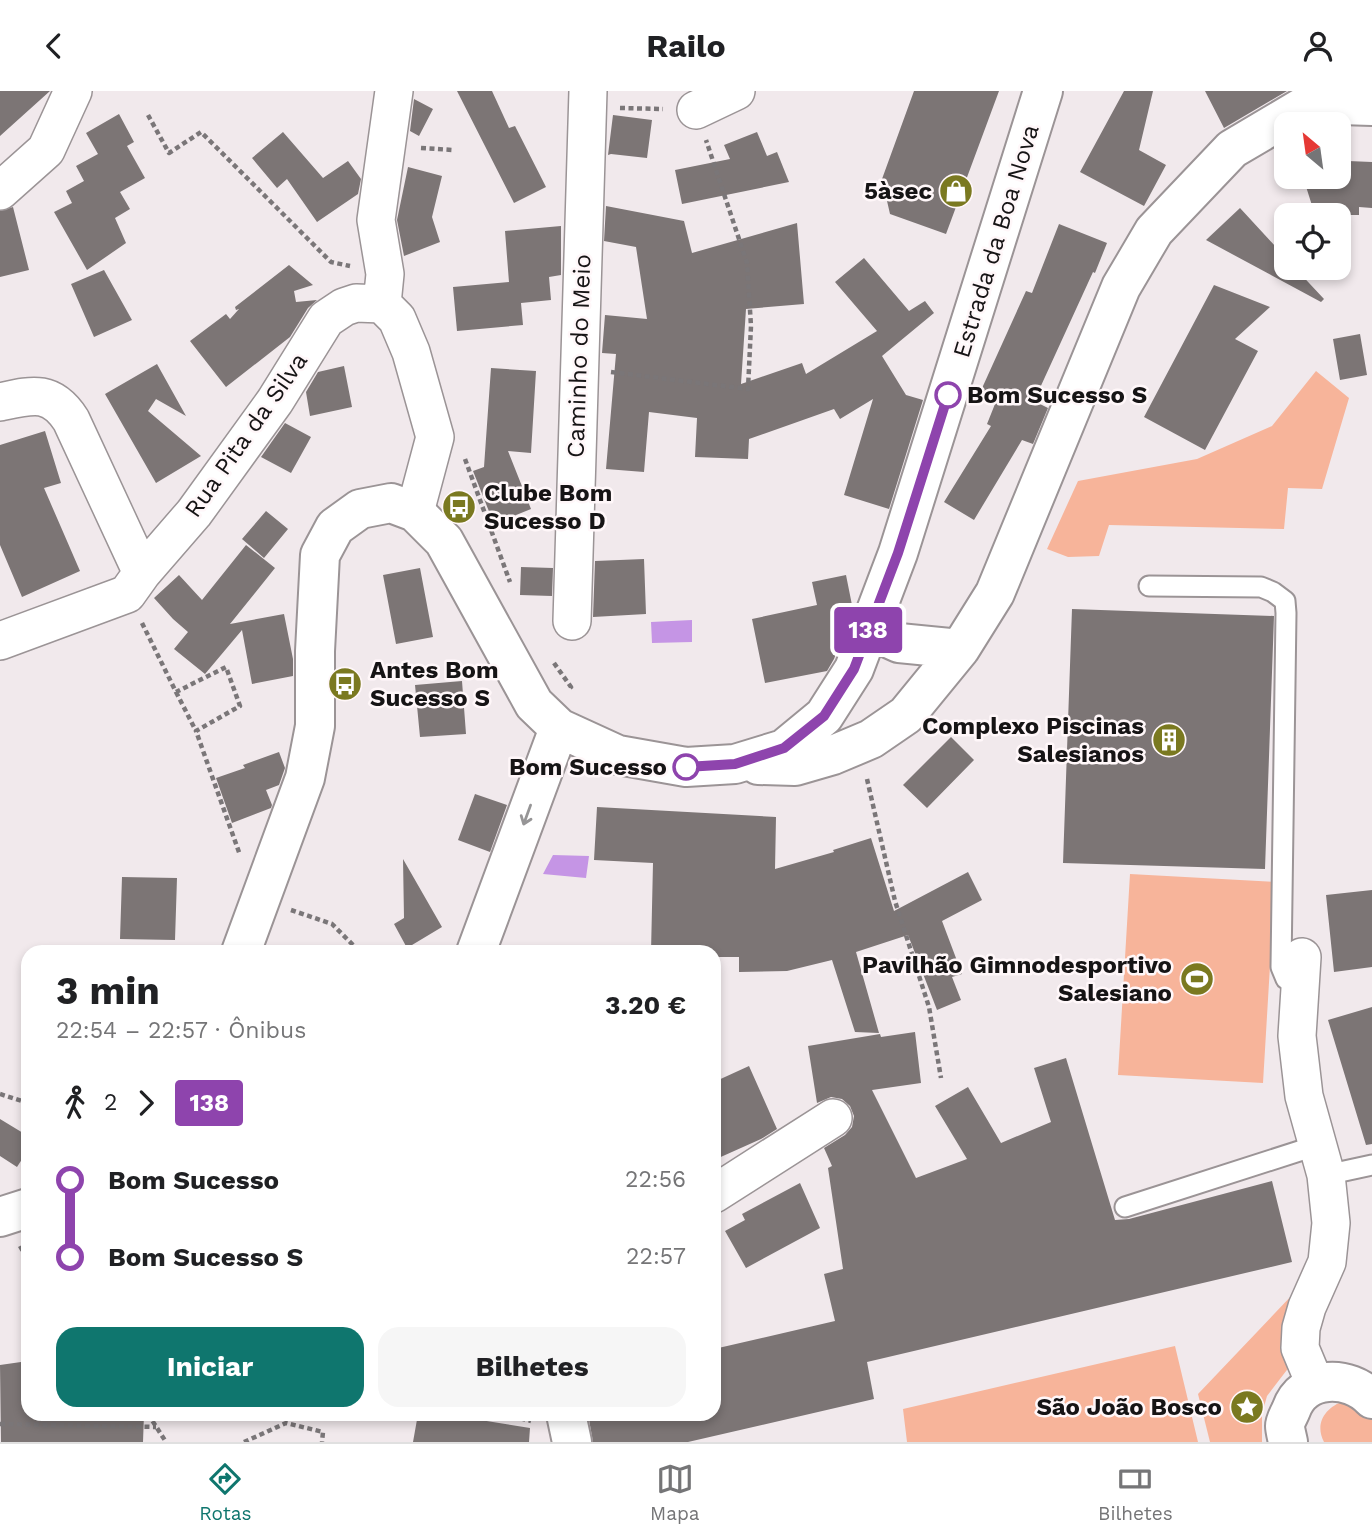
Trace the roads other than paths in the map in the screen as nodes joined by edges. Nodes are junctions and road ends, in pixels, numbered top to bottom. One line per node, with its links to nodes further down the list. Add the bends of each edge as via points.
1 (74, 91): 8 (street, via 46,150)
2 (394, 91): 9 (street, via 376,220)
3 (736, 91): 7 (street)
4 (1043, 91): 15 (main road, Estrada da Boa Nova, via 898,553)
5 (588, 99): 14 (street, Caminho do Meio)
6 (1372, 106): 17 (main road, via 1308,104 1232,149 1154,231 1121,287 995,593)
7 (696, 110)
8 (0, 191)
9 (384, 289): 11 (street, via 411,352 435,437); 12 (street, Rua Pita da Silva, via 326,319 275,401 194,513)
10 (0, 402): 12 (street, via 32,395 53,400 64,409)
11 (415, 512): 18 (main road, via 444,541 534,704); 20 (main road, via 391,503 360,509 335,527 320,555 315,726 305,778)
12 (134, 583): 16 (street)
13 (1149, 586): 22 (lane, via 1261,587 1284,601 1281,967 1286,979)
14 (572, 621)
15 (868, 629): 17 (main road, via 899,643); 19 (main road, Estrada da Boa Nova, via 854,669 824,716 784,748)
16 (0, 641)
17 (960, 649): 19 (main road, via 906,715 859,744 795,766)
18 (559, 728): 19 (main road, via 618,755 686,767); 21 (main road, one-way to 21)
19 (735, 764)
20 (244, 945)
21 (479, 945)
22 (1301, 972): 24 (street, via 1297,1035 1304,1096)
23 (832, 1118): 26 (street)
24 (1322, 1160): 25 (lane); 27 (lane); 30 (street, via 1331,1223 1327,1262 1307,1307 1300,1348)
25 (1372, 1165)
26 (721, 1189)
27 (1125, 1207)
28 (21, 1210): 29 (main road)
29 (0, 1217)
30 (1315, 1384): 31 (main road, via 1335,1380 1355,1385); 34 (main road, via 1294,1401 1285,1426)
31 (1372, 1399)
32 (568, 1421): 33 (main road)
33 (572, 1442)
34 (1288, 1442)

